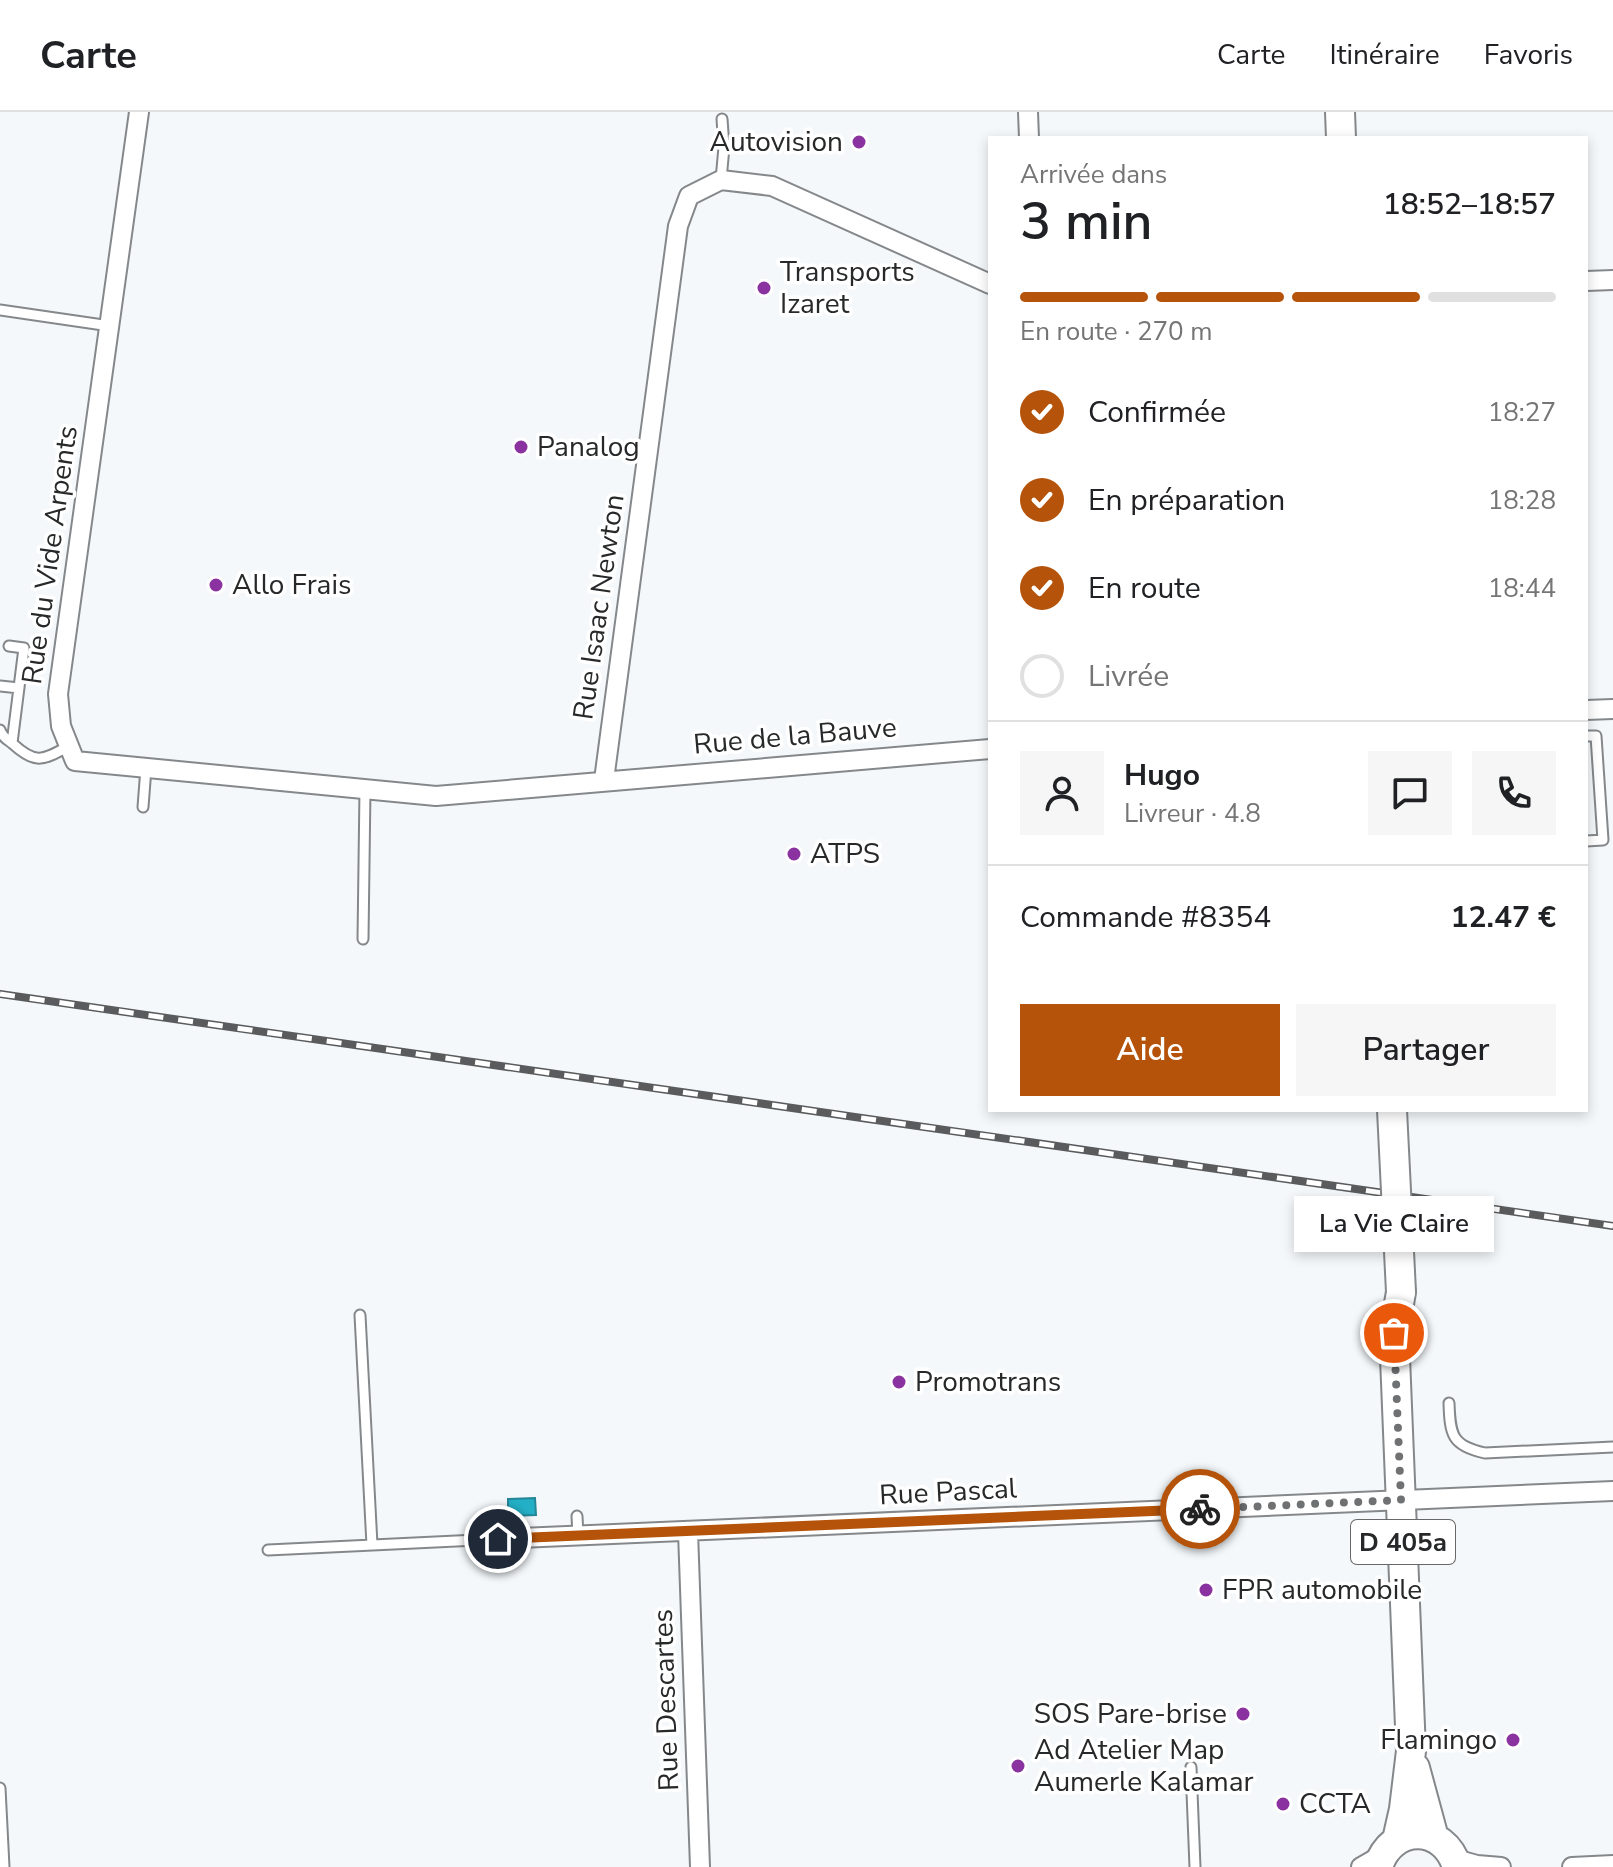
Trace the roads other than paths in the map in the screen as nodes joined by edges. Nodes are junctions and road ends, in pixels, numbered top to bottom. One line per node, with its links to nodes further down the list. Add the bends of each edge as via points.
1 (139, 112): 12 (street, Rue du Vide Arpents)
2 (1028, 112): 5 (street)
3 (1340, 112): 6 (main road)
4 (722, 119): 7 (lane)
5 (1029, 136)
6 (1341, 136)
7 (721, 180): 10 (street, via 772,186); 24 (street, Rue Isaac Newton, via 689,196 678,226)
8 (1613, 280): 9 (street)
9 (1588, 281)
10 (988, 283)
11 (0, 310): 12 (lane)
12 (110, 326): 21 (street, Rue du Vide Arpents, via 58,694)
13 (9, 646): 15 (lane, via 24,648)
14 (0, 686): 15 (lane)
15 (19, 688): 20 (lane)
16 (1613, 709): 17 (street)
17 (1588, 710)
18 (0, 730): 20 (lane)
19 (1588, 736): 27 (lane, via 1596,736 1603,840)
20 (12, 743): 21 (lane, via 24,756 46,758)
21 (69, 746): 23 (street, via 75,761)
22 (988, 749): 24 (street, Rue de la Bauve)
23 (146, 768): 25 (street); 26 (lane)
24 (604, 780): 25 (street, via 436,796)
25 (365, 789): 28 (lane)
26 (143, 807)
27 (1588, 841)
28 (363, 939)
29 (1375, 1112): 31 (main road)
30 (1392, 1112): 31 (main road, bridge)
31 (1392, 1291): 36 (main road, D 405a)
32 (360, 1315): 41 (lane)
33 (1449, 1403): 34 (lane, via 1450,1428 1468,1449 1485,1453)
34 (1613, 1447)
35 (1613, 1491): 36 (street, Rue Pascal)
36 (1401, 1500): 38 (street, Rue Pascal); 43 (main road, D 405a)
37 (577, 1516): 39 (lane)
38 (688, 1532): 39 (street, Rue Pascal); 51 (street, Rue Descartes)
39 (578, 1536): 40 (street, Rue Pascal)
40 (498, 1539): 41 (lane)
41 (372, 1545): 42 (lane)
42 (268, 1550)
43 (1411, 1751): 46 (main road, D 405a); 47 (main road, D 405a, via 1404,1809)
44 (1191, 1767): 52 (lane)
45 (0, 1788): 50 (lane)
46 (1434, 1838): 47 (main road, via 1409,1835); 48 (main road, via 1450,1850)
47 (1379, 1857)
48 (1456, 1863): 53 (street)
49 (1603, 1866): 54 (street)
50 (4, 1867)
51 (700, 1867)
52 (1195, 1867)
53 (1501, 1867)
54 (1572, 1867)

